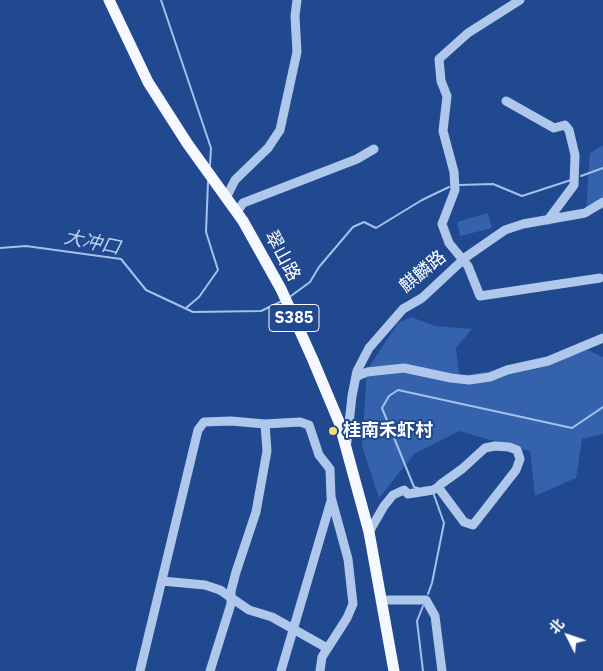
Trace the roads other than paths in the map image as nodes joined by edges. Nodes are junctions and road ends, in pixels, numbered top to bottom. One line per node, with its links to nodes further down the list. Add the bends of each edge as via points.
1 (109, 0): 6 (main road, 翠山路 / S385, via 148,82)
2 (297, 0): 6 (street, via 292,10 297,52 280,130 268,148 235,180)
3 (520, 0): 10 (street, via 468,33 439,59 441,81 447,96 443,131 454,172 455,190 442,224 449,243)
4 (506, 101): 9 (street, via 554,128 566,125 569,130 575,155 574,185)
5 (374, 150): 8 (street, via 243,203)
6 (226, 198): 8 (main road, 翠山路 / S385)
7 (603, 202): 9 (street, 麒麟路, via 585,213)
8 (236, 212): 15 (main road, 翠山路 / S385, via 281,290 314,360)
9 (548, 220): 10 (street, 麒麟路, via 505,230)
10 (463, 260): 11 (street, via 480,296); 13 (street, 麒麟路, via 385,328 369,348)
11 (600, 278)
12 (603, 338): 13 (street, via 548,361 490,377 469,380 404,368 367,372)
13 (356, 377): 15 (street, 麒麟路)
14 (265, 424): 17 (street, via 300,422 309,426 319,455 330,470); 19 (street, via 204,422 198,430); 20 (street, via 267,451 264,475)
15 (346, 448): 18 (main road, 翠山路 / S385)
16 (438, 487): 16 (street, via 485,448 495,446 516,450 520,460 516,470 474,525 464,522); 18 (street, via 421,493 408,494 404,490 393,495)
17 (332, 500): 22 (street); 23 (street, via 348,558 353,597 347,618)
18 (369, 532): 21 (main road, 翠山路 / S385)
19 (162, 581): 20 (street, via 205,585); 24 (street)
20 (231, 597): 22 (street, via 250,610); 25 (street)
21 (381, 600): 28 (main road, 翠山路 / S385); 29 (street, via 426,600 435,616)
22 (294, 629): 23 (street); 26 (street)
23 (327, 648): 27 (street)
24 (140, 671)
25 (210, 671)
26 (281, 671)
27 (320, 671)
28 (394, 671)
29 (442, 671)

